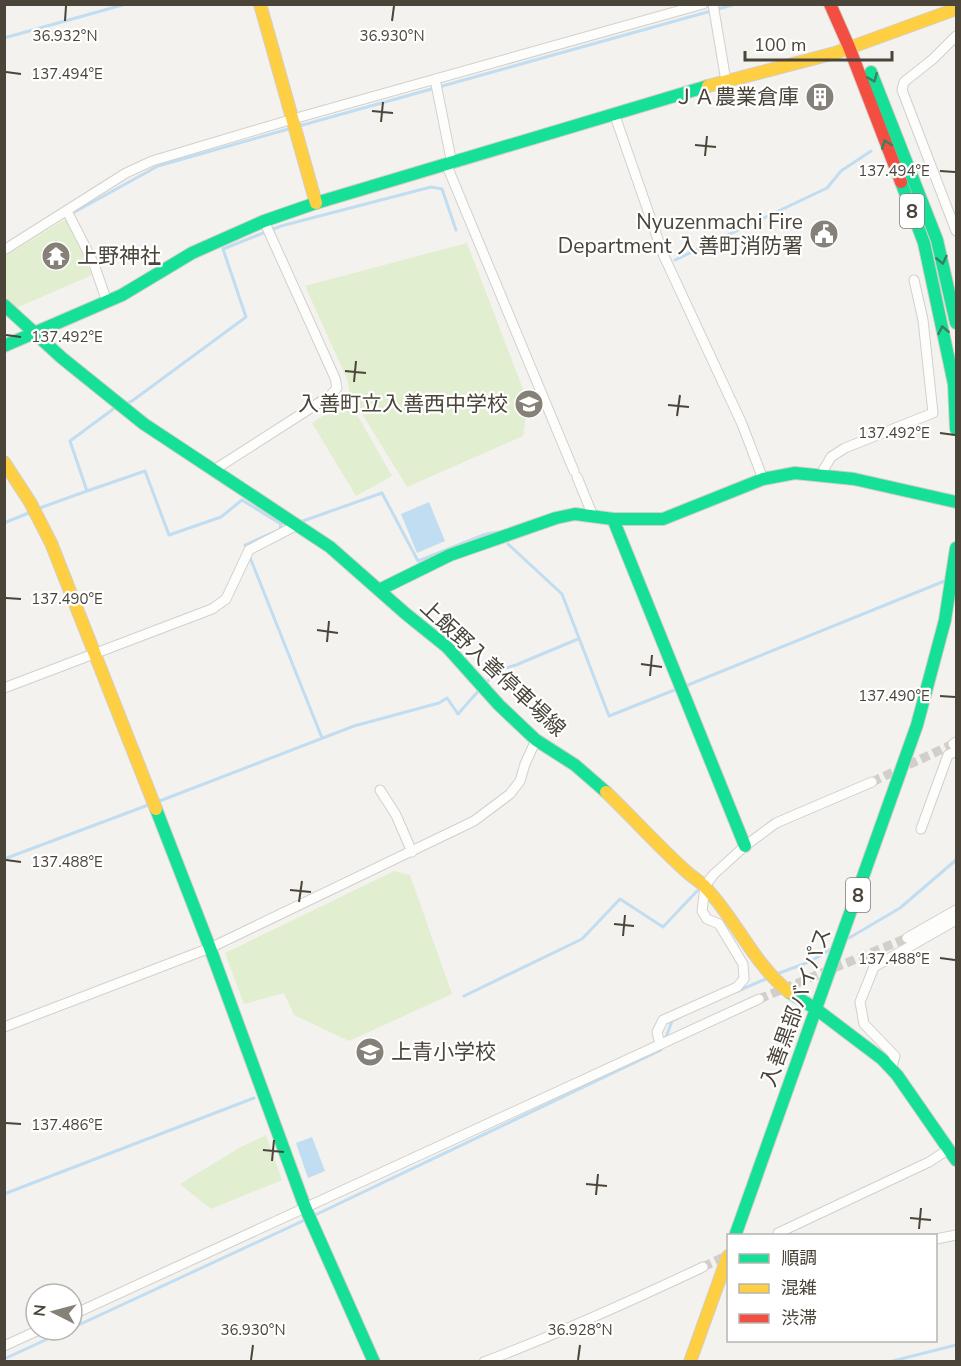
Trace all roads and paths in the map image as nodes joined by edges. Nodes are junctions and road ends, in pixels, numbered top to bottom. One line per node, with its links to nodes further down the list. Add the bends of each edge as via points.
1 (260, 4): 12 (main road)
2 (713, 4): 10 (street)
3 (830, 4): 8 (main road, 8)
4 (842, 4): 8 (main road, 8)
5 (702, 5): 9 (street)
6 (957, 9): 8 (main road)
7 (957, 36): 17 (street, via 904,82 902,90)
8 (855, 46): 10 (main road); 22 (main road, 8, one-way to 22, via 937,240); 25 (main road, 8, one-way to 8, via 954,384 924,243)
9 (435, 79): 12 (street); 13 (street)
10 (726, 81): 11 (main road)
11 (615, 116): 13 (main road); 29 (street, via 663,254 742,424)
12 (292, 119): 14 (main road); 15 (street, via 152,161)
13 (450, 165): 14 (main road); 31 (street)
14 (316, 203): 16 (main road)
15 (67, 211): 18 (street); 20 (street, via 94,264)
16 (264, 221): 20 (main road, via 192,253); 27 (street, via 337,388)
17 (956, 224)
18 (4, 250)
19 (914, 280): 28 (street, via 923,320 933,413 844,448 831,457)
20 (107, 302): 23 (main road)
21 (4, 305): 23 (main road, 上飯野入善停車場線)
22 (957, 323)
23 (35, 334): 24 (main road); 27 (main road, 上飯野入善停車場線, via 144,424)
24 (4, 346)
25 (957, 429)
26 (4, 462): 36 (main road, via 51,543)
27 (214, 470): 33 (main road, 上飯野入善停車場線)
28 (821, 474): 29 (main road, via 795,473); 30 (main road)
29 (763, 479): 32 (main road, via 663,519)
30 (957, 502)
31 (593, 516): 32 (main road); 35 (main road, via 575,514 547,521 450,555)
32 (613, 519): 43 (main road)
33 (297, 525): 35 (main road, 上飯野入善停車場線, via 330,547); 36 (street, via 249,550 226,599 212,609)
34 (957, 548): 51 (main road, 入善黒部バイパス / 8, via 952,595 926,702)
35 (379, 590): 38 (main road, 上飯野入善停車場線, via 447,647)
36 (95, 653): 37 (street); 49 (main road)
37 (4, 688)
38 (536, 740): 44 (street, via 520,782 510,794 474,821); 45 (main road, 上飯野入善停車場線, via 598,784)
39 (955, 746): 42 (street, via 948,755)
40 (872, 782): 43 (street, via 776,824)
41 (380, 790): 44 (street)
42 (921, 829)
43 (745, 846): 45 (street, via 712,874)
44 (412, 852): 49 (street)
45 (705, 886): 51 (main road, 上飯野入善停車場線, via 773,980); 53 (street, via 702,911 707,919 719,924 743,964 744,979 736,987 663,1020 657,1032)
46 (957, 910): 48 (street)
47 (957, 920): 54 (street, via 874,967 860,1002 864,1024 895,1056)
48 (907, 938)
49 (210, 948): 52 (street); 57 (main road)
50 (759, 999): 53 (street)
51 (816, 1009): 54 (main road, 上飯野入善停車場線, via 870,1048); 59 (main road, 入善黒部バイパス / 8)
52 (4, 1027)
53 (660, 1044): 57 (street)
54 (891, 1069): 55 (main road, 上飯野入善停車場線)
55 (949, 1149): 56 (main road, 上飯野入善停車場線); 58 (street)
56 (957, 1160)
57 (305, 1207): 64 (street); 67 (main road)
58 (778, 1233)
59 (736, 1234)
60 (957, 1235): 61 (street)
61 (937, 1239)
62 (727, 1261): 69 (main road)
63 (703, 1267): 68 (street)
64 (84, 1308)
65 (24, 1337): 66 (street)
66 (4, 1346)
67 (374, 1362)
68 (484, 1362)
69 (690, 1362)

